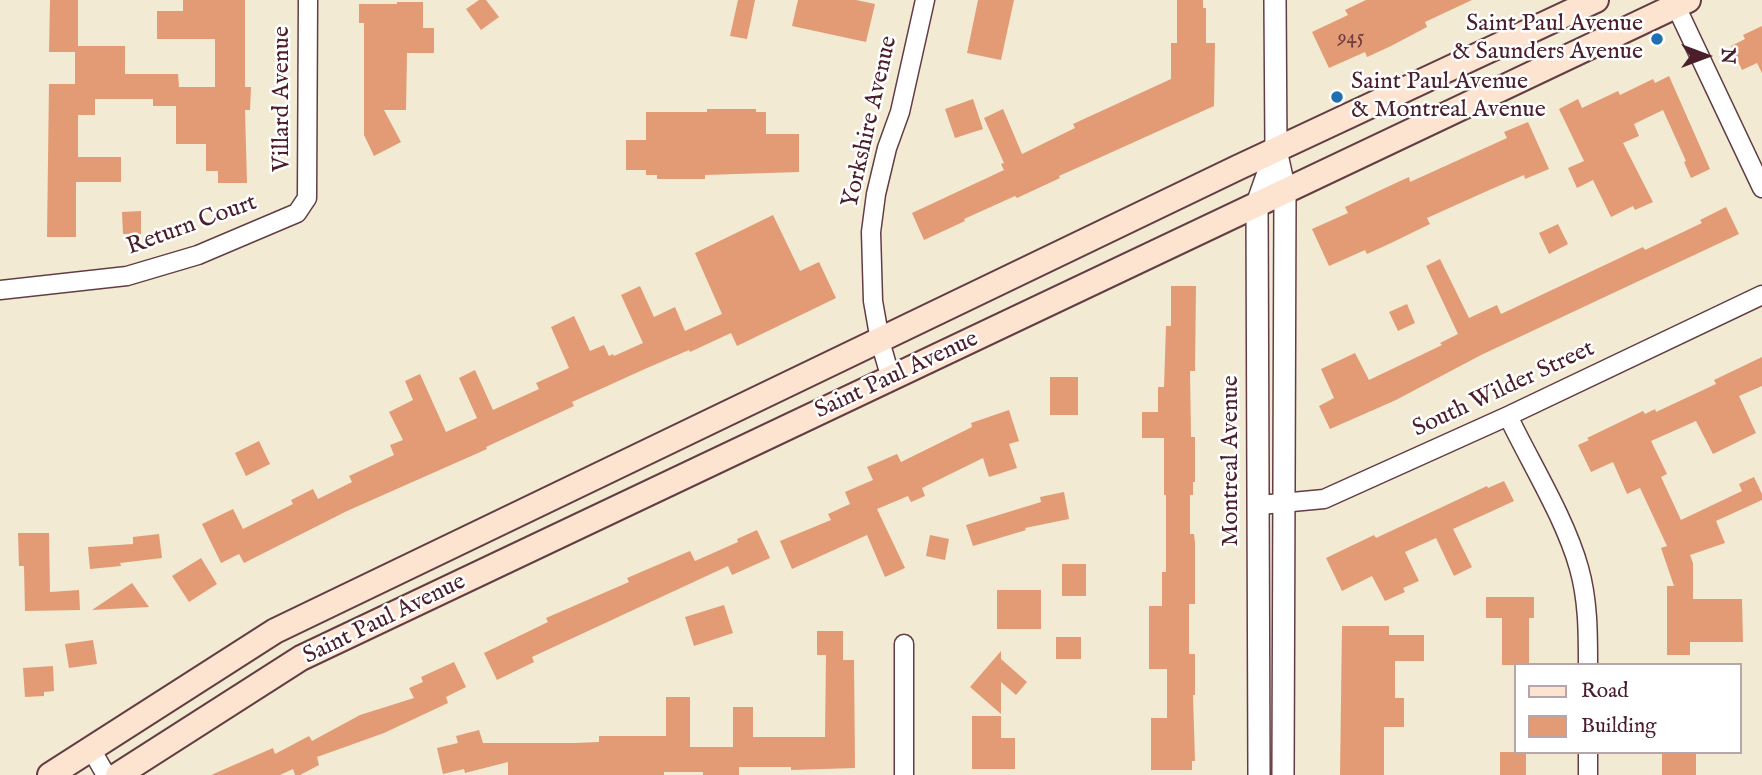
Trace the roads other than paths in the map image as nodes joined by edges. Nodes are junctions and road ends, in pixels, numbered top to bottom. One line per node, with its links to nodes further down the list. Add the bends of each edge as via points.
1 (308, 0): 9 (street, Villard Avenue)
2 (925, 0): 13 (street, Yorkshire Avenue, via 876,194 871,279)
3 (1275, 0): 6 (street, Montreal Avenue)
4 (1596, 0): 6 (main road, Saint Paul Avenue)
5 (1679, 2): 7 (street); 8 (main road, Saint Paul Avenue)
6 (1276, 150): 8 (street, Montreal Avenue); 10 (street, Montreal Avenue); 13 (main road, Saint Paul Avenue)
7 (1762, 188)
8 (1285, 191): 10 (main road, Saint Paul Avenue); 16 (street, Montreal Avenue)
9 (307, 198): 11 (street, Return Court, via 297,213 198,255 127,276)
10 (1257, 204): 14 (main road, Saint Paul Avenue); 17 (street, Montreal Avenue)
11 (0, 290)
12 (1762, 295): 15 (street, South Wilder Street)
13 (880, 341): 14 (street, Yorkshire Avenue); 20 (main road, Saint Paul Avenue, via 275,632)
14 (891, 379): 24 (main road, Saint Paul Avenue, via 301,658)
15 (1508, 416): 16 (street, South Wilder Street, via 1324,499); 19 (street, via 1579,568 1588,620)
16 (1284, 504): 17 (street, South Wilder Street); 27 (street, Montreal Avenue)
17 (1260, 505): 26 (street, Montreal Avenue)
18 (904, 644): 25 (street)
19 (1588, 663)
20 (91, 749): 22 (main road, Saint Paul Avenue); 23 (street)
21 (1588, 754): 28 (street)
22 (50, 775)
23 (106, 775)
24 (118, 775)
25 (904, 775)
26 (1259, 775)
27 (1283, 775)
28 (1588, 775)

